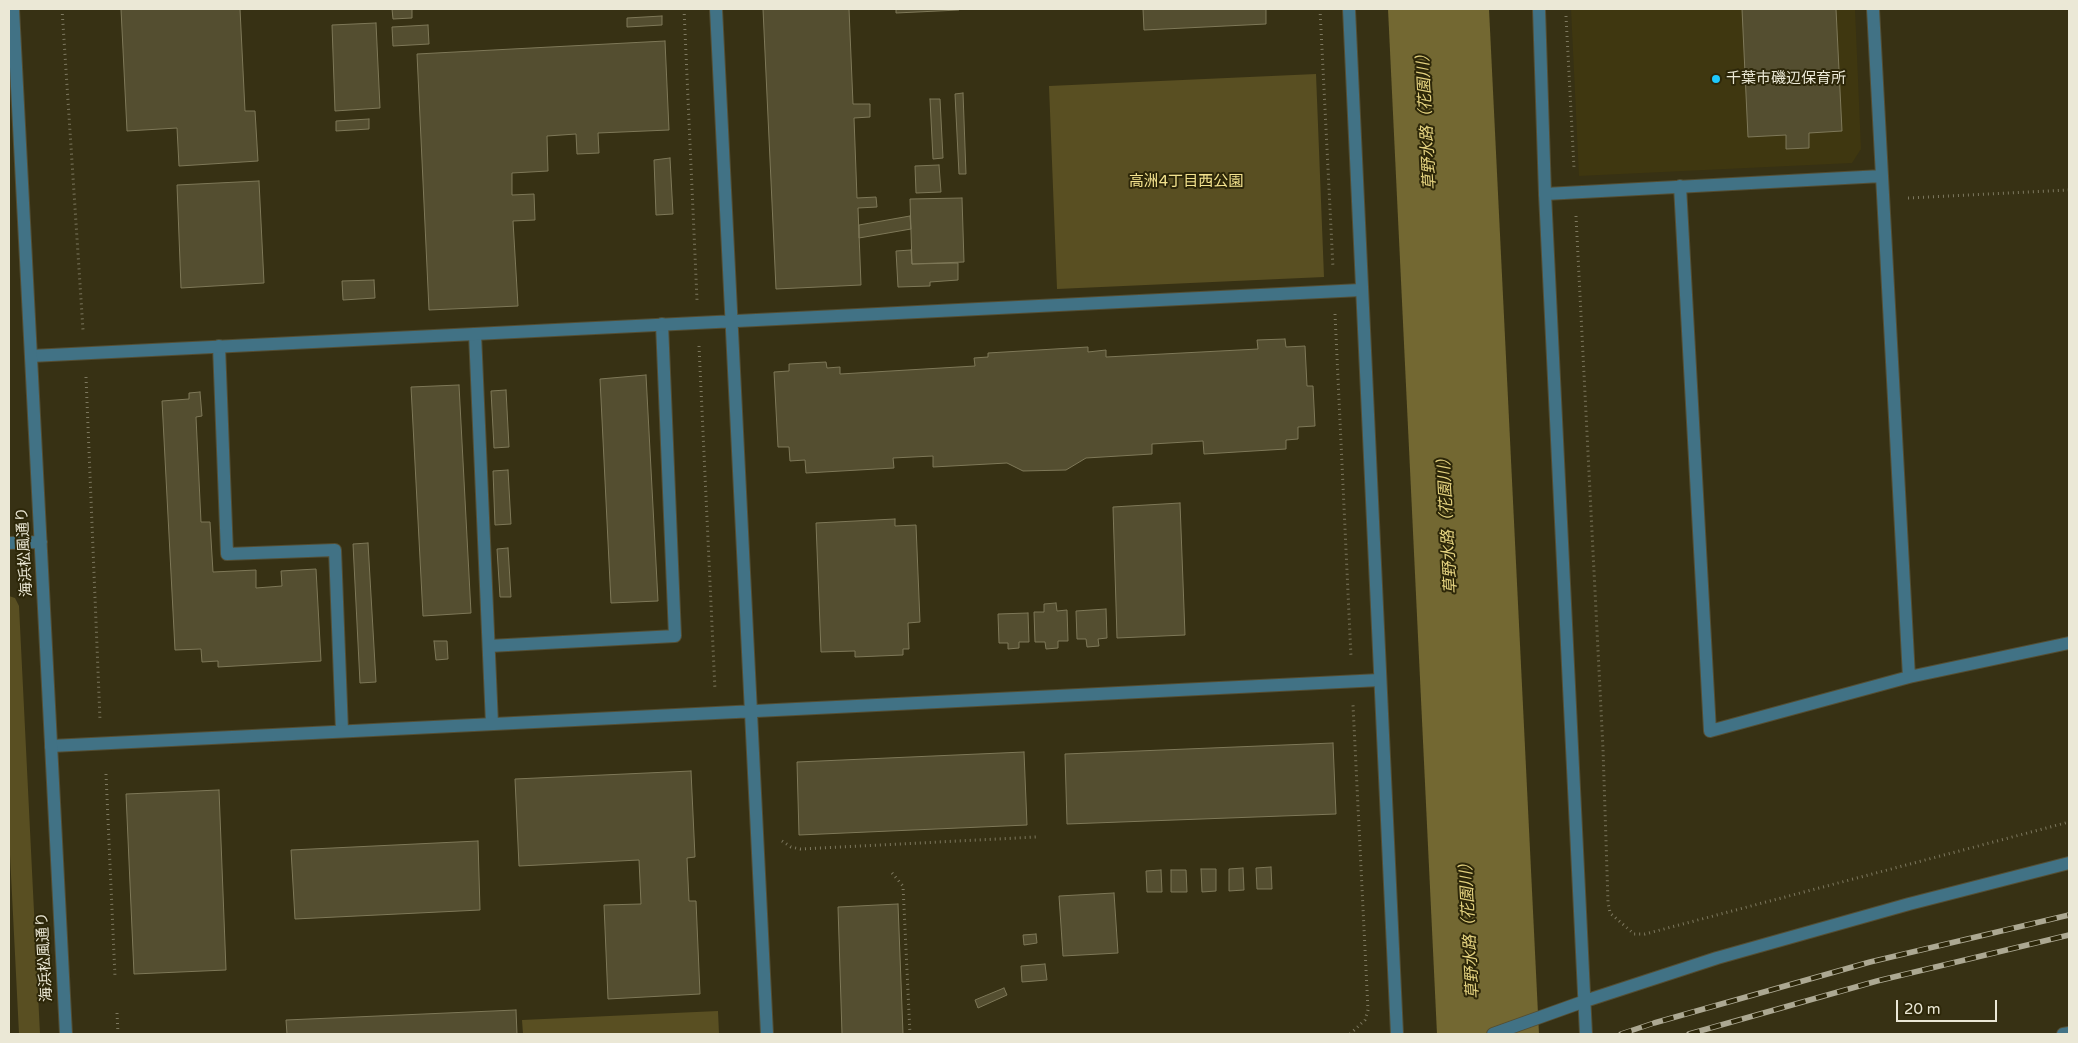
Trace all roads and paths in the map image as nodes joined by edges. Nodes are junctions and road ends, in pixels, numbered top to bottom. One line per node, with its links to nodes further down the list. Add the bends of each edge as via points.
1 (13, 9): 26 (street, 海浜松風通り)
2 (62, 9): 22 (path)
3 (684, 9): 18 (path)
4 (716, 9): 20 (street)
5 (1320, 9): 16 (path)
6 (1349, 9): 17 (street)
7 (1538, 9): 14 (street)
8 (1565, 9): 10 (path)
9 (1873, 9): 11 (street)
10 (1574, 168)
11 (1882, 176): 12 (street); 15 (street)
12 (1680, 186): 14 (street); 33 (street, via 1710,731)
13 (2069, 190): 15 (path)
14 (1545, 194): 48 (street)
15 (1883, 199): 33 (street)
16 (1333, 274)
17 (1361, 290): 20 (street); 34 (street)
18 (698, 305)
19 (1334, 309): 32 (path)
20 (731, 321): 21 (street); 37 (street)
21 (662, 324): 23 (street); 31 (street, via 675,636)
22 (84, 334)
23 (475, 334): 25 (street); 31 (street)
24 (699, 338): 35 (path)
25 (219, 346): 26 (street); 40 (street, via 228,554 335,550)
26 (31, 356): 28 (street, 海浜松風通り)
27 (86, 374): 38 (path)
28 (41, 542): 29 (street); 41 (street, 海浜松風通り)
29 (9, 543)
30 (2069, 643): 33 (street)
31 (488, 646): 39 (street)
32 (1351, 660)
33 (1909, 677)
34 (1380, 680): 37 (street); 56 (street)
35 (715, 695)
36 (1353, 700): 55 (path, via 1368,1010 1365,1020)
37 (751, 711): 39 (street); 53 (street)
38 (100, 722)
39 (492, 724): 40 (street)
40 (342, 731): 41 (street)
41 (51, 746): 51 (street, 海浜松風通り)
42 (106, 774): 47 (path)
43 (778, 837): 44 (path, via 791,847 800,848)
44 (1037, 837)
45 (2069, 862): 48 (street, via 1736,952)
46 (892, 873): 54 (path, via 903,886)
47 (115, 977)
48 (1585, 1001): 57 (street); 58 (street)
49 (117, 1013): 52 (path)
50 (2069, 1032): 59 (street)
51 (66, 1034)
52 (118, 1034)
53 (767, 1034)
54 (910, 1034)
55 (1350, 1034)
56 (1397, 1034)
57 (1493, 1034)
58 (1586, 1034)
59 (2063, 1034)

